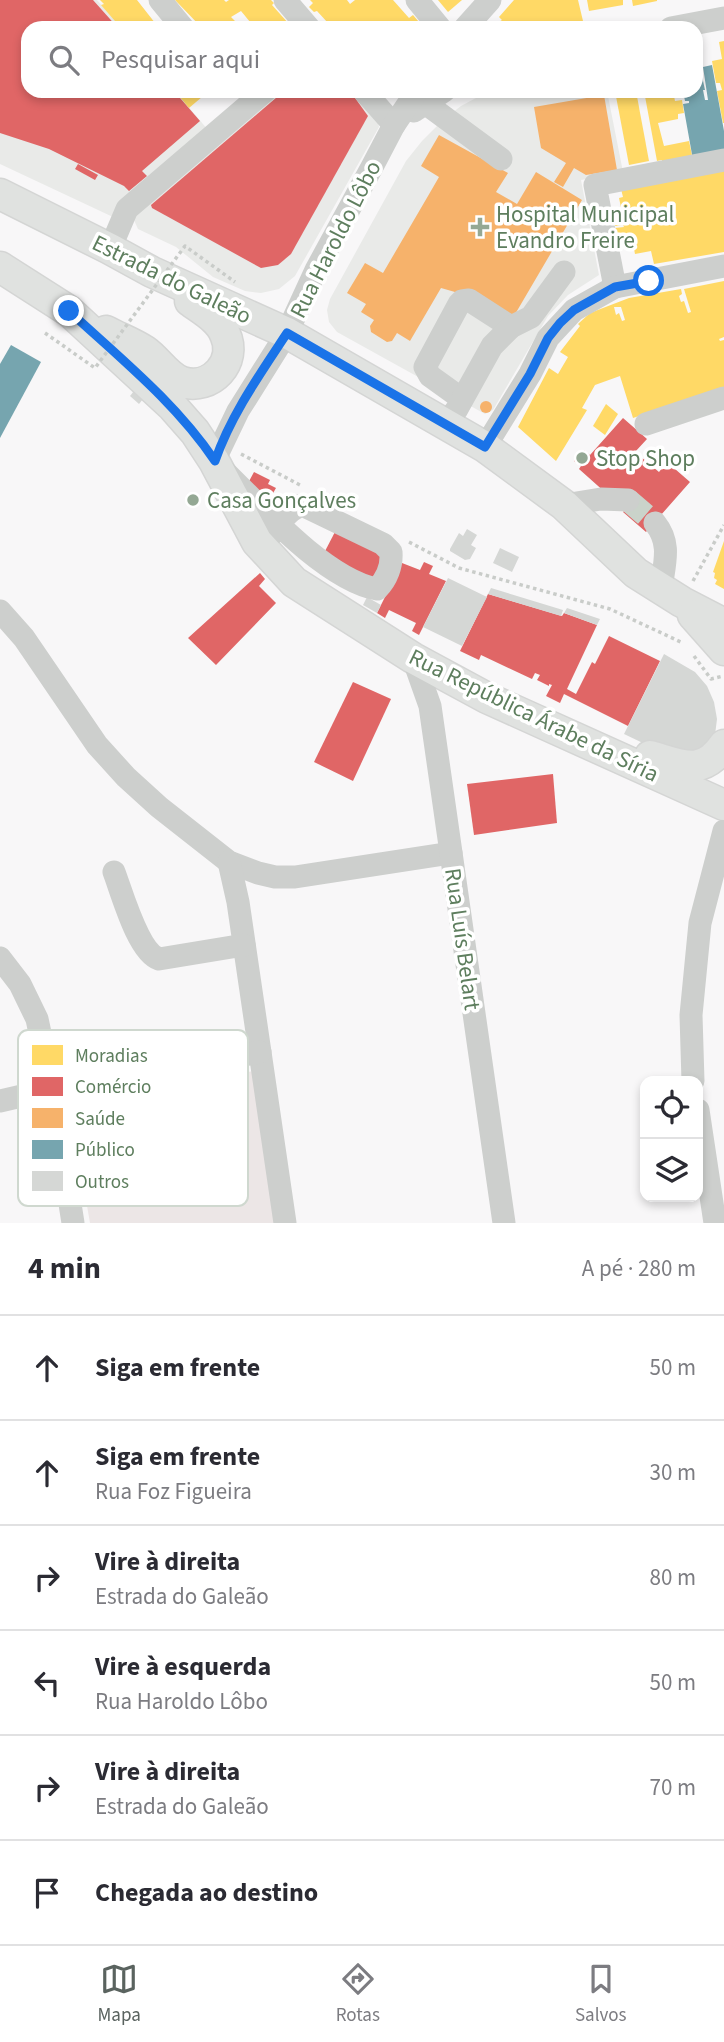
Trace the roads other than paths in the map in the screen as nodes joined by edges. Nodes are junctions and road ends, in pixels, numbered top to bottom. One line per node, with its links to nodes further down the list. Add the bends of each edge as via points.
1 (160, 0): 6 (street)
2 (285, 0): 7 (street)
3 (416, 0): 8 (street)
4 (490, 0): 9 (street)
5 (724, 18): 10 (street)
6 (177, 21)
7 (303, 21)
8 (434, 21)
9 (471, 21)
10 (703, 22)
11 (248, 98): 19 (street, via 127,209)
12 (370, 98): 15 (street)
13 (426, 98): 15 (street, Rua Haroldo Lôbo)
14 (432, 98): 16 (street)
15 (394, 125): 27 (street, Rua Haroldo Lôbo)
16 (501, 159)
17 (724, 160): 24 (street, via 595,185)
18 (0, 194): 19 (main road, Estrada do Galeão)
19 (110, 249): 22 (main road, Estrada do Galeão)
20 (724, 266): 24 (street)
21 (0, 267): 25 (main road)
22 (152, 272): 25 (main road, via 222,328 228,354 214,377 199,383 174,378 146,352); 27 (main road, Estrada do Galeão)
23 (564, 272): 26 (street, via 531,317)
24 (615, 287): 32 (street, via 560,323)
25 (69, 311): 33 (main road)
26 (511, 327): 29 (street, via 492,346); 29 (street, via 469,300 458,304 425,367 430,376)
27 (287, 333): 31 (main road, Estrada do Galeão); 33 (street, Rua Haroldo Lôbo)
28 (724, 398): 30 (street)
29 (462, 399): 31 (street)
30 (646, 424)
31 (445, 425): 32 (main road, Estrada do Galeão)
32 (485, 447): 35 (main road, Estrada do Galeão)
33 (218, 452): 36 (street); 38 (main road, Rua República Árabe da Síria)
34 (628, 500): 35 (street)
35 (564, 505): 39 (main road, Estrada do Galeão, via 636,573)
36 (279, 523): 36 (street, via 318,560 359,584 377,589 383,583 392,561 383,544 302,505); 38 (street)
37 (655, 523): 39 (street, via 667,544)
38 (262, 548): 43 (main road, Rua República Árabe da Síria, via 294,582)
39 (671, 595): 41 (main road, Estrada do Galeão); 42 (main road)
40 (0, 611): 49 (street, via 111,761 159,807)
41 (724, 624)
42 (724, 650)
43 (413, 658): 44 (main road, Rua República Árabe da Síria, via 487,698); 48 (street, Rua Luís Belart, via 429,706)
44 (579, 738): 45 (main road, via 694,767 716,757); 46 (main road, Rua República Árabe da Síria)
45 (724, 746)
46 (724, 805)
47 (724, 831): 56 (street, via 700,923 691,1015)
48 (451, 853): 49 (street, via 295,877 275,877); 61 (street, Rua Luís Belart)
49 (229, 862): 51 (street)
50 (114, 872): 51 (street, via 153,957)
51 (244, 945): 54 (street)
52 (0, 958): 53 (street, via 20,984)
53 (39, 1030)
54 (260, 1052): 55 (street); 60 (street)
55 (248, 1054)
56 (693, 1076)
57 (18, 1097): 58 (street)
58 (0, 1101)
59 (702, 1139): 62 (street)
60 (285, 1223)
61 (504, 1223)
62 (715, 1223)

